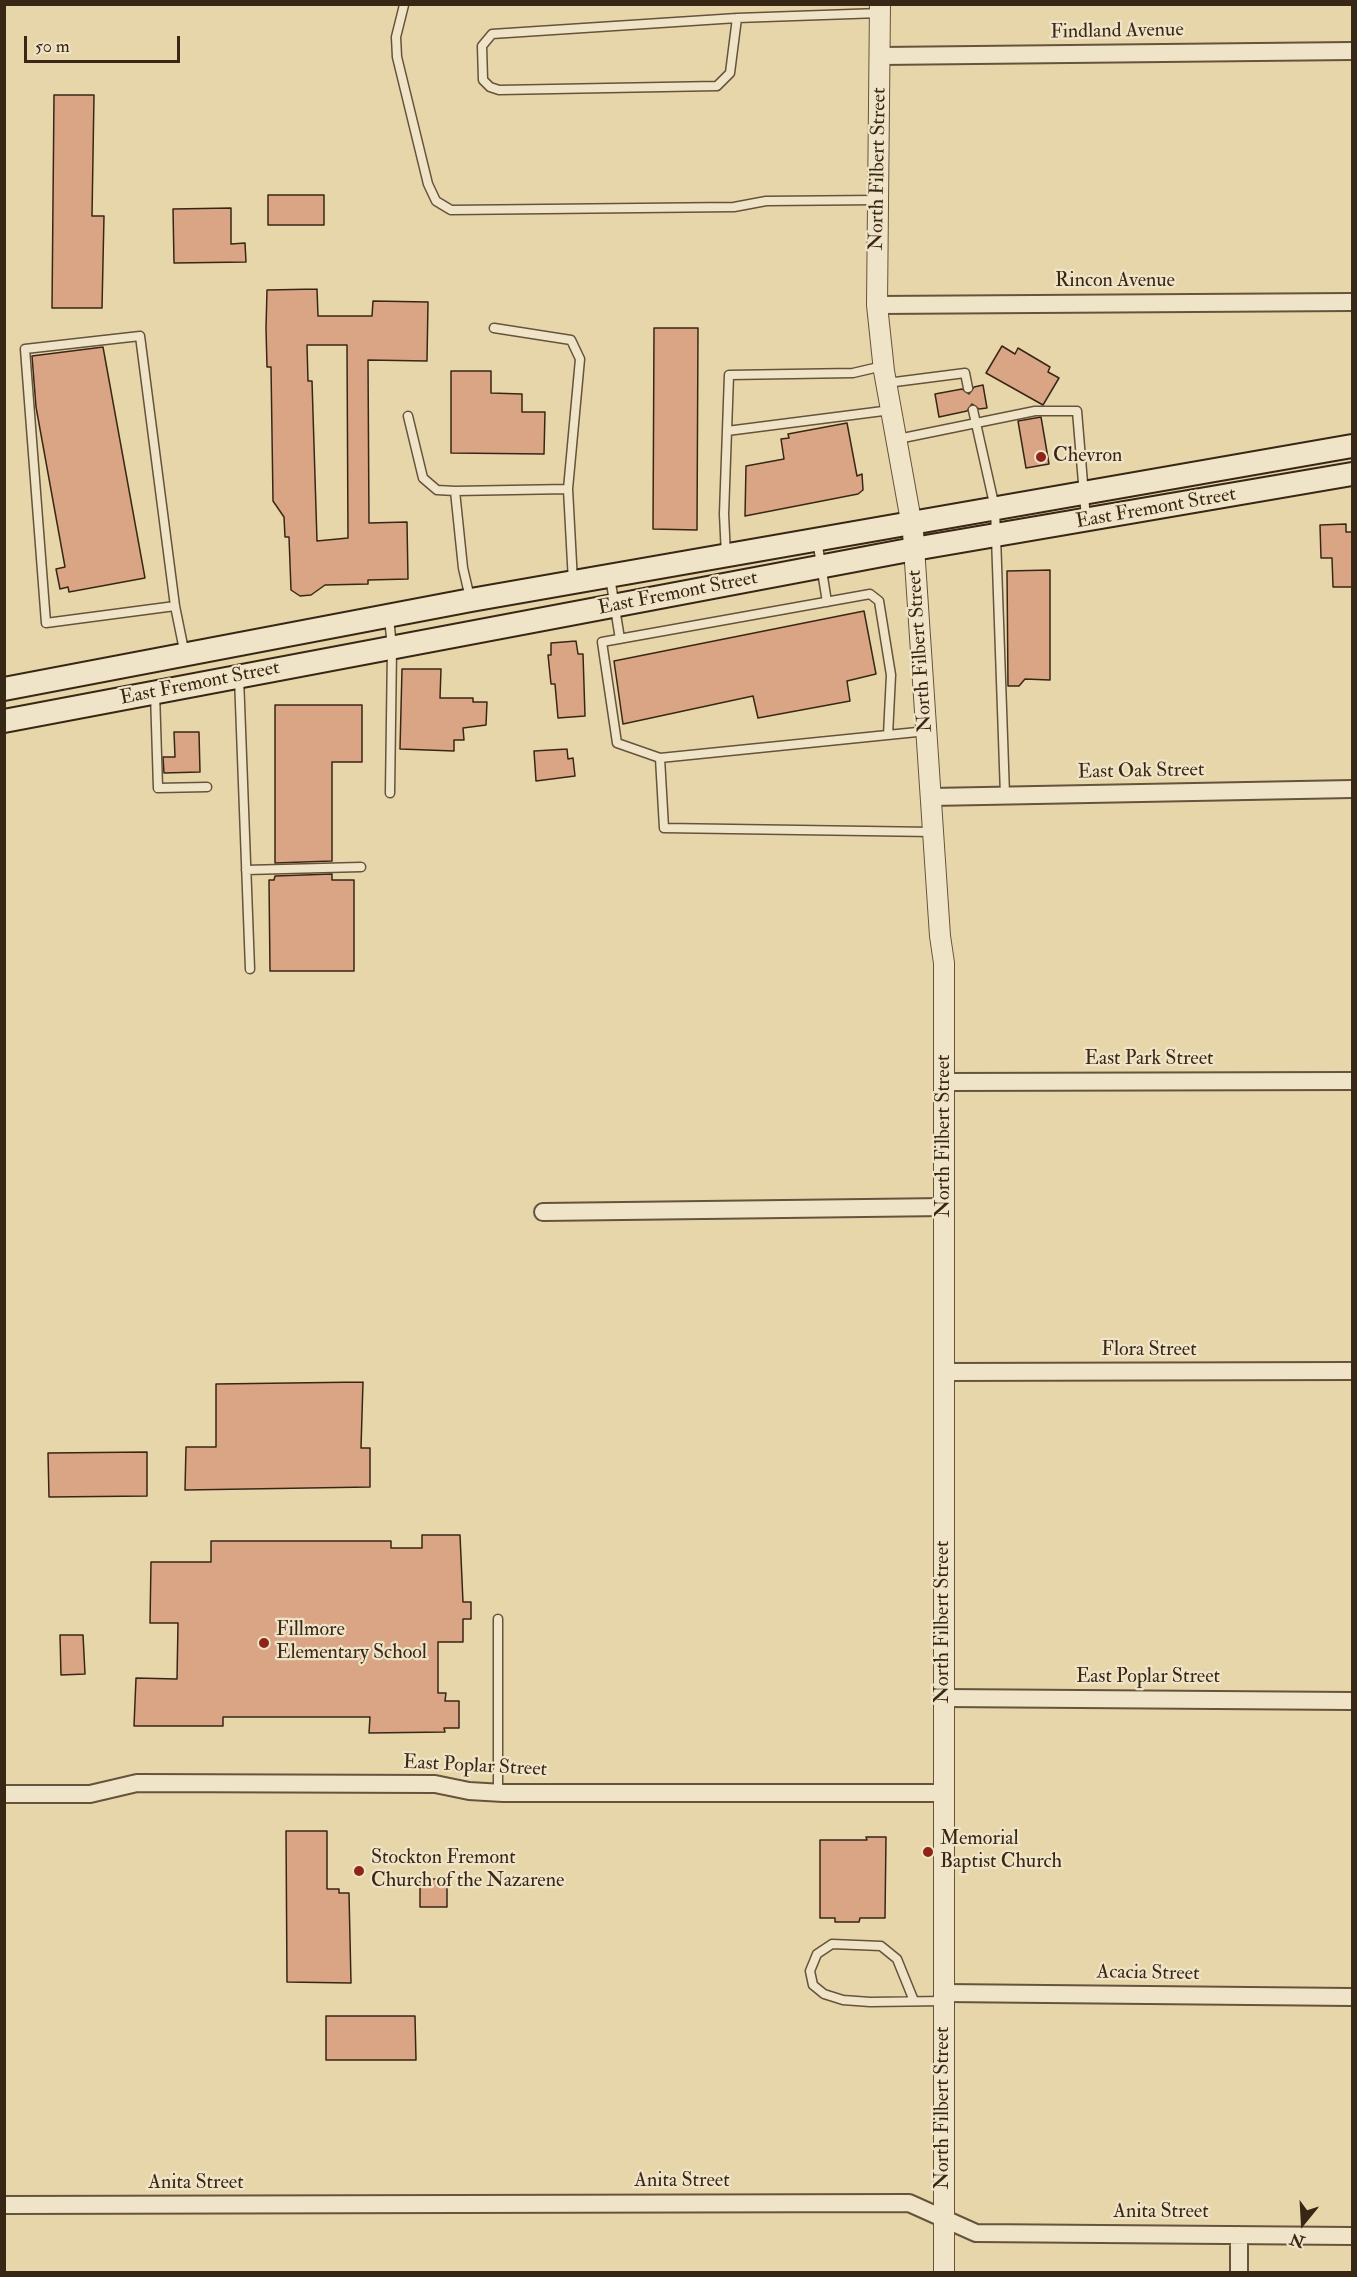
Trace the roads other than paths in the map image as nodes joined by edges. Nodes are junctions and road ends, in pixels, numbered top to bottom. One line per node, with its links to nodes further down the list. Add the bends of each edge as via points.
1 (404, 5): 6 (lane, via 396,37 397,57 428,184 436,201 451,210 734,207 766,201)
2 (880, 9): 3 (lane); 5 (street, North Filbert Street)
3 (737, 18): 3 (lane, via 492,34 482,46 483,81 499,90 717,86 730,73)
4 (1353, 51): 5 (street, Findland Avenue)
5 (881, 56): 6 (street, North Filbert Street, via 876,149)
6 (878, 200): 8 (street, North Filbert Street)
7 (1353, 302): 8 (street, Rincon Avenue)
8 (877, 304): 10 (street, North Filbert Street)
9 (494, 328): 20 (lane, via 571,340 580,359)
10 (885, 375): 11 (lane, via 965,373); 12 (street, North Filbert Street); 16 (lane, via 729,375)
11 (968, 388)
12 (892, 410): 16 (lane); 17 (street, North Filbert Street)
13 (973, 410): 15 (lane)
14 (408, 416): 21 (lane, via 423,478 437,490)
15 (976, 424): 17 (lane); 22 (lane, via 1035,411 1077,411); 23 (lane)
16 (727, 430): 29 (lane)
17 (898, 439): 25 (street, North Filbert Street)
18 (1353, 446): 22 (main road, East Fremont Street)
19 (1353, 474): 24 (main road, East Fremont Street)
20 (568, 489): 21 (lane); 32 (lane)
21 (455, 491): 33 (lane, via 463,568)
22 (1082, 493): 23 (main road, East Fremont Street); 24 (lane)
23 (995, 508): 25 (main road, East Fremont Street); 26 (lane)
24 (1087, 521): 26 (main road, East Fremont Street)
25 (912, 524): 27 (main road, East Fremont Street); 28 (street, North Filbert Street)
26 (997, 536): 28 (main road, East Fremont Street); 51 (lane)
27 (817, 540): 29 (main road, East Fremont Street); 30 (lane)
28 (914, 549): 30 (main road, East Fremont Street); 45 (street, North Filbert Street)
29 (726, 556): 31 (main road, East Fremont Street)
30 (821, 567): 34 (lane); 36 (main road, East Fremont Street)
31 (610, 576): 32 (main road, East Fremont Street); 36 (lane)
32 (573, 583): 33 (main road, East Fremont Street)
33 (471, 600): 37 (main road, East Fremont Street)
34 (826, 602): 38 (lane); 46 (lane, via 870,594 879,601 891,675)
35 (175, 606): 35 (lane, via 140,336 25,349 46,623); 40 (lane)
36 (614, 606): 38 (lane); 39 (main road, East Fremont Street)
37 (389, 616): 39 (lane); 40 (main road, East Fremont Street)
38 (620, 639): 47 (lane, via 602,642 617,743)
39 (392, 648): 41 (main road, East Fremont Street); 50 (lane)
40 (185, 655): 42 (main road, East Fremont Street)
41 (239, 677): 43 (main road, East Fremont Street); 55 (lane)
42 (4, 689)
43 (155, 692): 44 (main road, East Fremont Street); 48 (lane, via 158,788)
44 (4, 721)
45 (927, 731): 46 (lane); 52 (street, North Filbert Street)
46 (888, 735): 47 (lane)
47 (660, 758): 53 (lane, via 663,828)
48 (207, 787)
49 (1353, 789): 51 (street, East Oak Street)
50 (390, 793)
51 (1005, 795): 52 (street, East Oak Street)
52 (931, 797): 53 (street, North Filbert Street)
53 (933, 832): 58 (street, North Filbert Street, via 944,963)
54 (361, 867): 55 (lane)
55 (246, 870): 56 (lane)
56 (250, 969)
57 (1353, 1081): 58 (street, East Park Street)
58 (945, 1082): 59 (street, North Filbert Street)
59 (945, 1207): 60 (street); 62 (street, North Filbert Street)
60 (543, 1212)
61 (1353, 1371): 62 (street, Flora Street)
62 (945, 1372): 64 (street, North Filbert Street)
63 (498, 1619): 66 (lane)
64 (944, 1698): 65 (street, East Poplar Street); 67 (street, North Filbert Street)
65 (1353, 1701)
66 (498, 1793): 67 (street, East Poplar Street); 68 (street, East Poplar Street, via 435,1784 137,1783 90,1794)
67 (944, 1793): 69 (street, North Filbert Street)
68 (4, 1794)
69 (944, 1997): 70 (street, Acacia Street); 71 (lane); 73 (street, North Filbert Street)
70 (1353, 1997)
71 (914, 2001): 71 (lane, via 843,2000 824,1994 813,1984 810,1971 818,1954 832,1944 881,1946 897,1959)
72 (4, 2205): 73 (street, Anita Street, via 909,2203)
73 (944, 2218): 74 (street, Anita Street, via 976,2233); 76 (street, North Filbert Street)
74 (1239, 2235): 75 (street, Anita Street); 77 (street)
75 (1353, 2236)
76 (944, 2272)
77 (1239, 2272)

